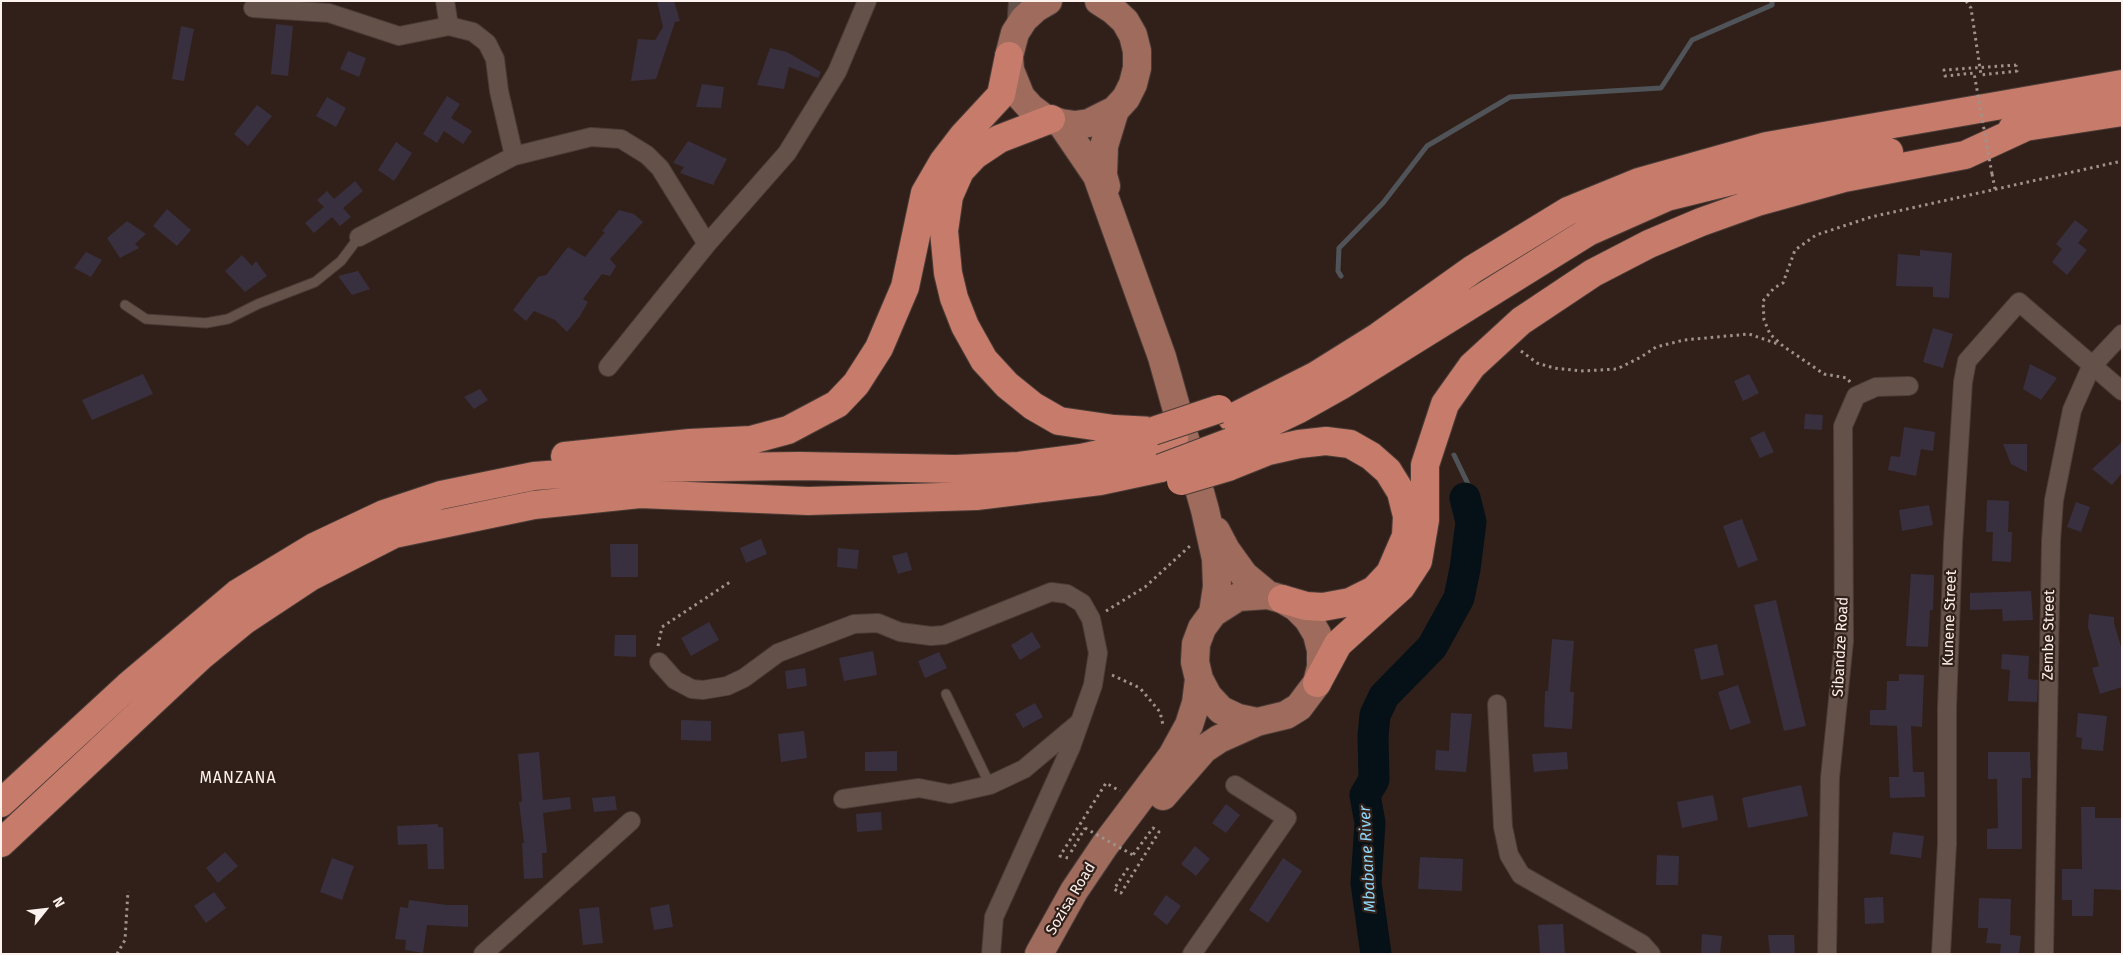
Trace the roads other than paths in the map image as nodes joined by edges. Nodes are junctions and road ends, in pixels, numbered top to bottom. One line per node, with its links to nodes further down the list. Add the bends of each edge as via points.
1 (445, 1): 7 (street)
2 (867, 1): 17 (street, via 837,72 787,153)
3 (1018, 1): 8 (street)
4 (1048, 1): 8 (main road, via 1024,19)
5 (1099, 1): 10 (main road, via 1125,21 1137,51 1133,84)
6 (250, 5): 7 (street, via 329,13 399,36)
7 (449, 26): 14 (street, via 473,32 487,43 495,59)
8 (1012, 44): 12 (main road, via 1012,78 1021,97 1031,108); 27 (highway, via 1001,95 963,136 925,193 905,286 879,348 856,384 836,404 788,430 751,440 680,444 503,464 410,492 367,510)
9 (2122, 84): 25 (highway, via 1767,146 1639,182 1568,211 1473,269 1379,336)
10 (1115, 110): 12 (main road, via 1090,123); 15 (main road, via 1104,146 1103,175)
11 (2122, 112): 13 (highway)
12 (1056, 121): 15 (main road, via 1097,176); 24 (highway, via 999,139 960,170 949,196 944,231 954,298 984,360 1033,406 1059,422)
13 (2030, 125): 25 (highway, via 1943,144 1752,176 1667,197 1588,232 1298,409); 32 (highway, via 1964,155 1844,178 1756,202 1701,222 1593,273 1520,321 1472,366 1445,404 1425,465 1425,520 1418,561 1401,587 1338,644)
14 (514, 156): 16 (street); 17 (street, via 590,137 622,139 660,168)
15 (1112, 213): 26 (main road, via 1162,357)
16 (359, 237): 18 (lane, via 341,261 315,282 228,319 206,324 146,319)
17 (706, 244): 20 (street)
18 (124, 305)
19 (2122, 334): 21 (street, Zembe Street)
20 (608, 367)
21 (2091, 367): 23 (street); 50 (street, Kunene Street, via 2019,302 1967,361 1952,563 1947,844); 51 (street, Zembe Street, via 2070,419 2054,500)
22 (1909, 386): 49 (street, Sibandze Road, via 1876,387 1856,396 1843,426 1844,641 1830,778)
23 (2122, 392)
24 (1163, 434): 25 (highway, bridge); 27 (highway, via 1081,458 1019,466 956,469 800,466 636,468 534,476 441,495 384,514)
25 (1227, 434): 28 (highway, via 1268,451 1326,441 1350,444 1371,456 1388,472 1401,492 1407,516 1406,536 1390,573 1374,590 1350,602 1324,607 1306,606); 42 (highway, bridge, via 1171,474 976,496 808,501 640,494 534,505 394,534 310,577 245,620 200,657)
26 (1205, 510): 28 (main road, via 1226,550 1244,575); 29 (main road, via 1216,559 1217,587)
27 (314, 547): 40 (highway, via 238,593 128,686)
28 (1275, 597): 29 (main road, via 1238,597); 32 (main road, via 1296,607 1317,634 1321,650)
29 (1213, 613): 31 (main road, via 1196,644)
30 (659, 662): 35 (street, via 675,680 692,689 704,690 727,686 744,678 778,653 860,623 878,623 915,635 944,635 1051,592 1067,594 1082,603 1091,619 1098,653 1093,685)
31 (1198, 679): 36 (main road, via 1222,710); 43 (main road, via 1196,703 1189,725 1172,756)
32 (1317, 683): 36 (main road, via 1299,707 1286,715)
33 (946, 694): 37 (lane)
34 (1497, 704): 48 (street, via 1503,827 1510,856 1517,869 1521,875 1642,944)
35 (1080, 722): 37 (street, via 1024,769); 45 (street, via 994,917)
36 (1257, 722): 43 (main road, via 1218,739 1204,749 1152,808)
37 (990, 785): 39 (street, via 950,794 919,788)
38 (1235, 785): 47 (street, via 1287,818)
39 (843, 800)
40 (1, 803)
41 (631, 821): 44 (street)
42 (1, 843)
43 (1105, 845): 46 (main road, Sozisa Road, via 1074,891)
44 (484, 954)
45 (991, 954)
46 (1039, 954)
47 (1192, 954)
48 (1651, 954)
49 (1828, 954)
50 (1941, 954)
51 (2044, 954)

